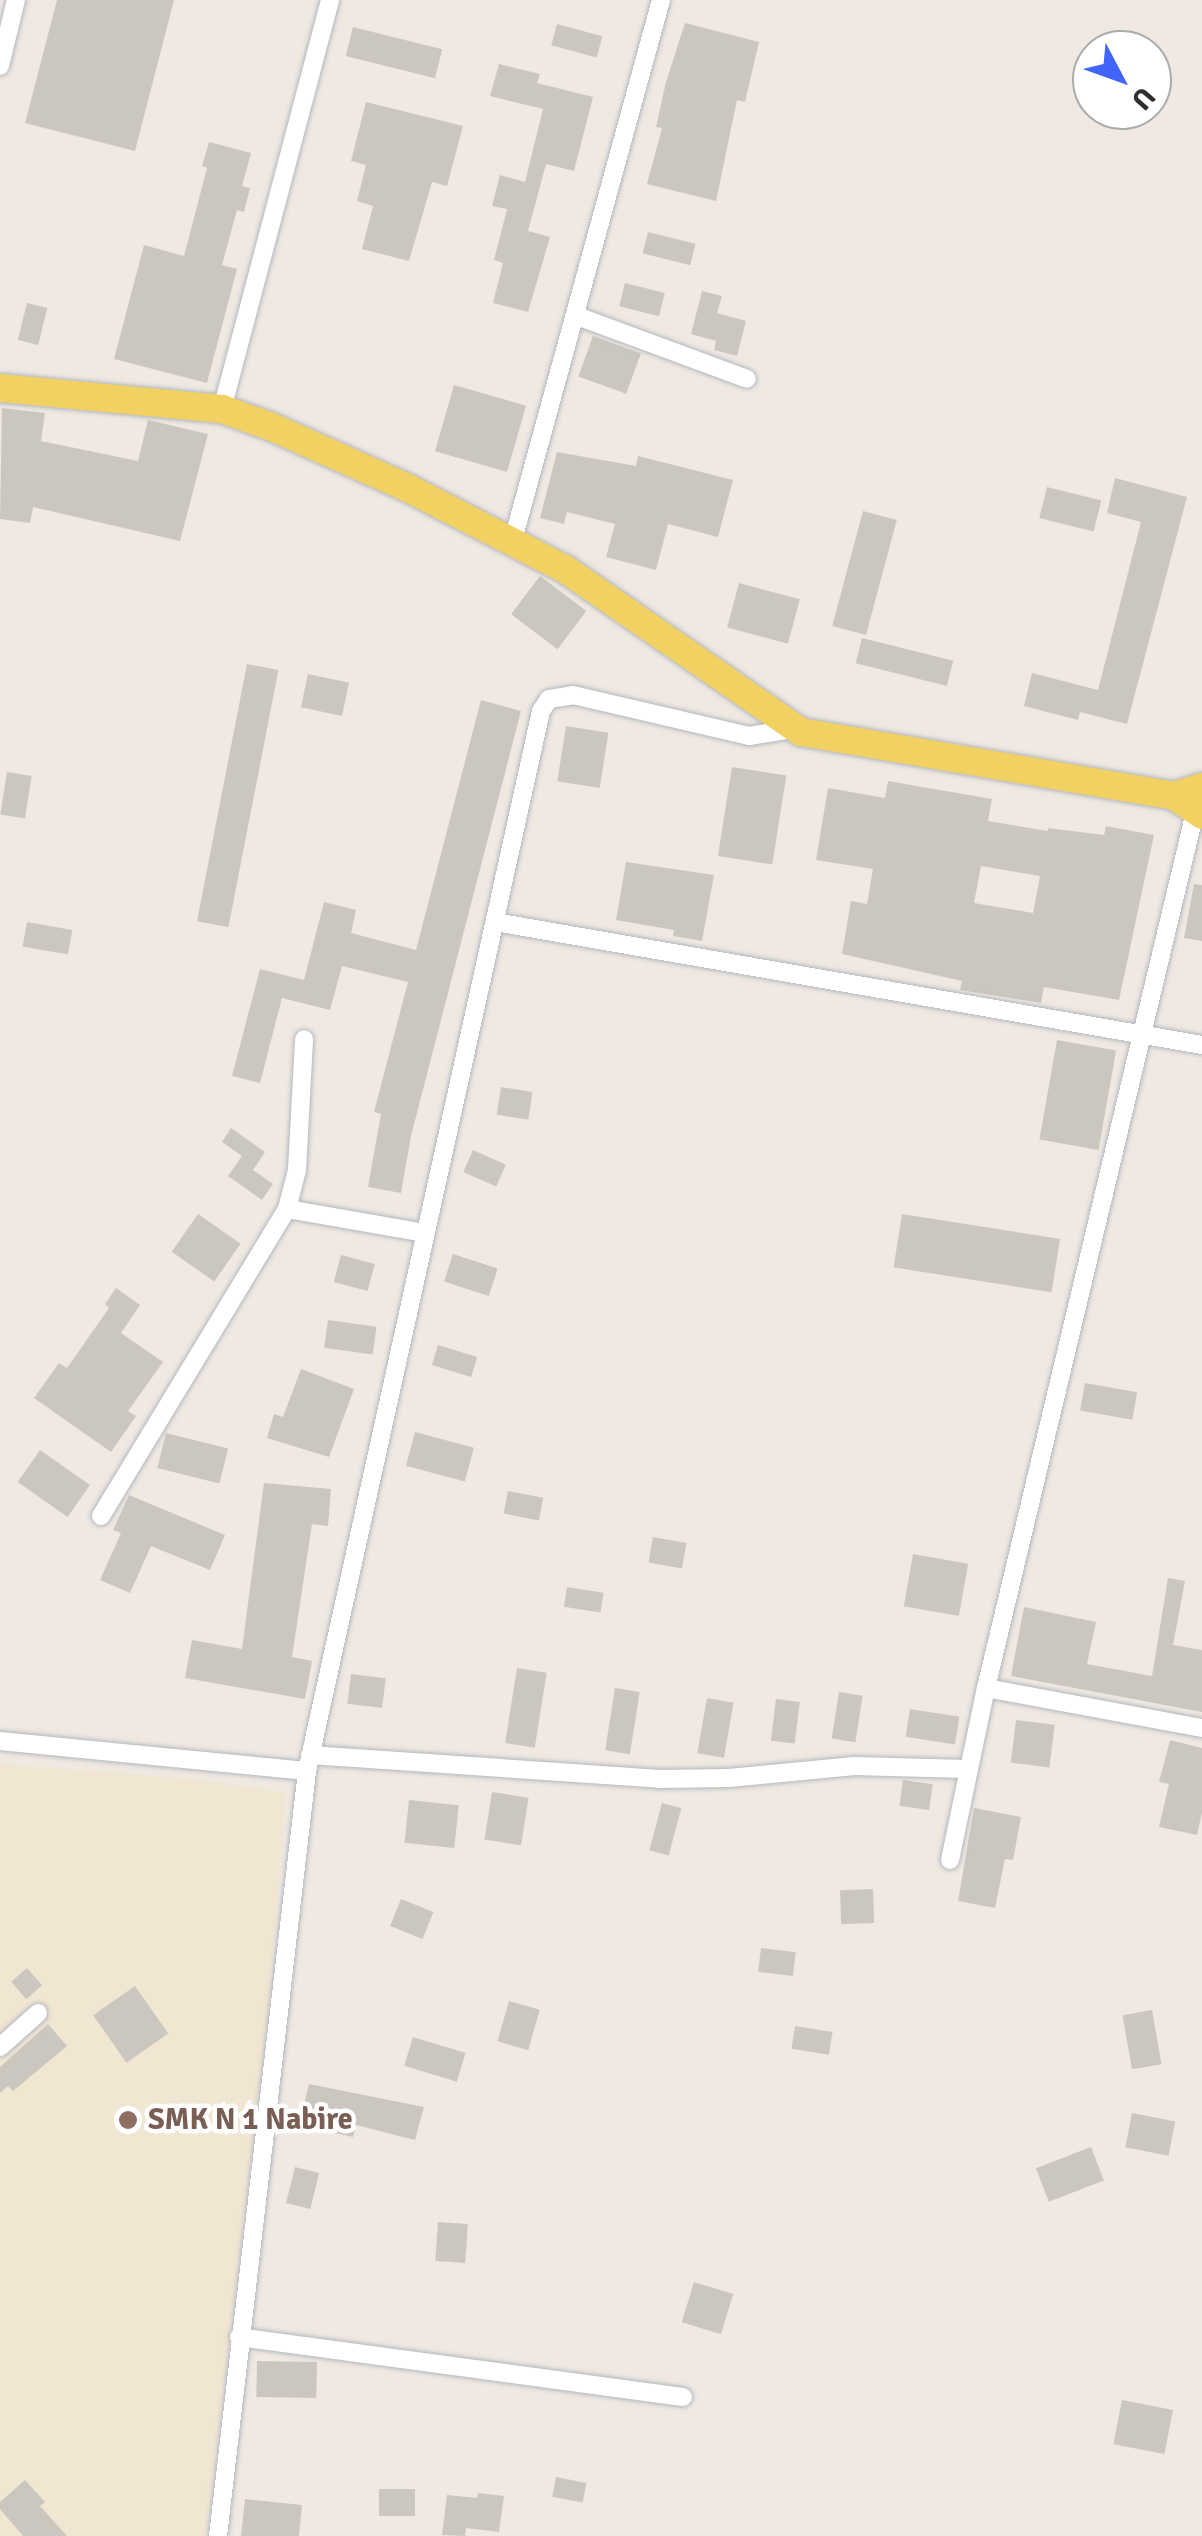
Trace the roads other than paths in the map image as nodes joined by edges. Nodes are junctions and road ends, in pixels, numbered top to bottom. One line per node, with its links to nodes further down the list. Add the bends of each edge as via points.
1 (16, 0): 4 (street)
2 (330, 0): 8 (street)
3 (660, 0): 5 (street)
4 (0, 66)
5 (577, 316): 6 (street); 9 (street)
6 (748, 379)
7 (0, 388): 8 (main road)
8 (222, 409): 9 (main road)
9 (513, 540): 10 (main road, via 620,606)
10 (793, 729): 11 (main road); 12 (street, via 749,736 573,695 550,699 539,718)
11 (1196, 796): 13 (street)
12 (494, 922): 13 (street); 17 (street)
13 (1144, 1033): 15 (street); 19 (street)
14 (304, 1039): 16 (street, via 296,1170)
15 (1202, 1045)
16 (287, 1209): 17 (street); 18 (street)
17 (424, 1233): 22 (street)
18 (101, 1516)
19 (986, 1688): 20 (street); 23 (street)
20 (1202, 1728)
21 (0, 1741): 22 (street)
22 (309, 1763): 23 (street, via 682,1779 854,1766); 27 (street)
23 (968, 1769): 24 (street)
24 (950, 1860)
25 (38, 2013): 26 (street)
26 (0, 2047)
27 (239, 2337): 28 (street); 29 (street)
28 (683, 2397)
29 (218, 2536)

